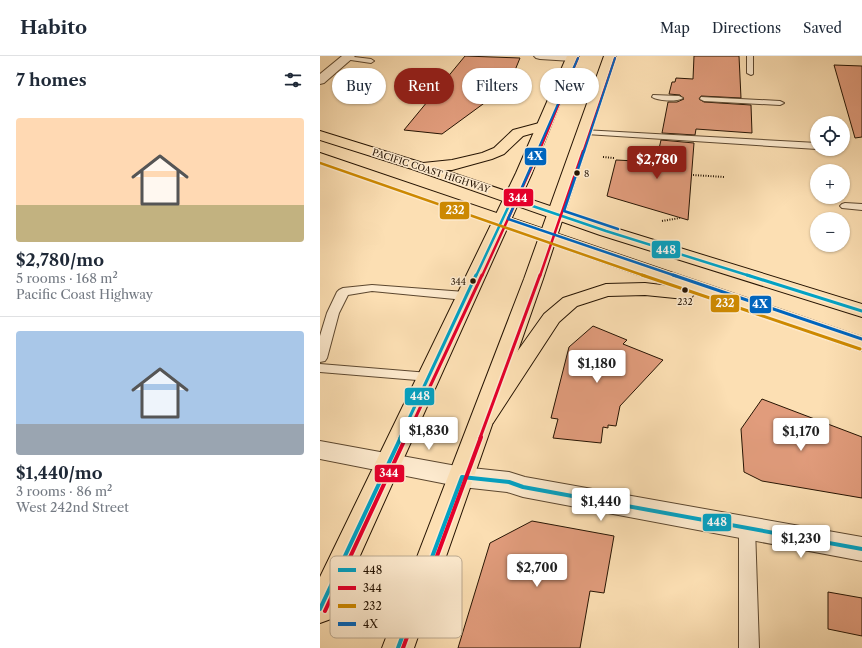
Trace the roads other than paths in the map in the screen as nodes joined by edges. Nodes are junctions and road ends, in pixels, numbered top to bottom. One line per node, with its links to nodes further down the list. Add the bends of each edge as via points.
1 (540, 56): 5 (street)
2 (610, 56): 14 (main road)
3 (750, 56): 7 (lane)
4 (348, 57): 6 (lane); 8 (street)
5 (572, 57): 13 (main road)
6 (371, 61)
7 (752, 73)
8 (323, 74)
9 (656, 97): 10 (lane)
10 (679, 98)
11 (704, 99): 12 (lane)
12 (780, 103)
13 (543, 126): 18 (main road, via 518,133 499,151 487,156 452,165); 19 (main road)
14 (586, 132): 16 (lane); 22 (main road)
15 (320, 135): 18 (main road, PACIFIC COAST HIGHWAY)
16 (810, 146)
17 (320, 158): 23 (main road)
18 (417, 166): 19 (main road, PACIFIC COAST HIGHWAY)
19 (512, 199): 22 (main road, PACIFIC COAST HIGHWAY); 23 (main road)
20 (845, 206): 21 (lane)
21 (862, 207)
22 (558, 214): 24 (main road); 27 (main road, PACIFIC COAST HIGHWAY)
23 (501, 222): 24 (main road); 25 (main road)
24 (549, 238): 26 (main road); 32 (main road)
25 (465, 296): 29 (lane, via 372,288 344,292 333,313); 31 (main road)
26 (730, 299): 28 (main road); 32 (main road, via 645,289 606,290 570,302 551,318)
27 (862, 311)
28 (862, 344)
29 (320, 358)
30 (320, 368): 31 (lane)
31 (429, 377): 34 (main road)
32 (484, 417): 35 (main road)
33 (320, 450): 34 (street)
34 (389, 463): 35 (street); 38 (main road)
35 (462, 477): 36 (street, via 508,482 530,489); 39 (main road)
36 (747, 528): 37 (street); 44 (lane)
37 (862, 549)
38 (345, 556)
39 (432, 556)
40 (330, 587): 41 (main road)
41 (320, 608)
42 (402, 638): 43 (main road)
43 (398, 648)
44 (749, 648)

